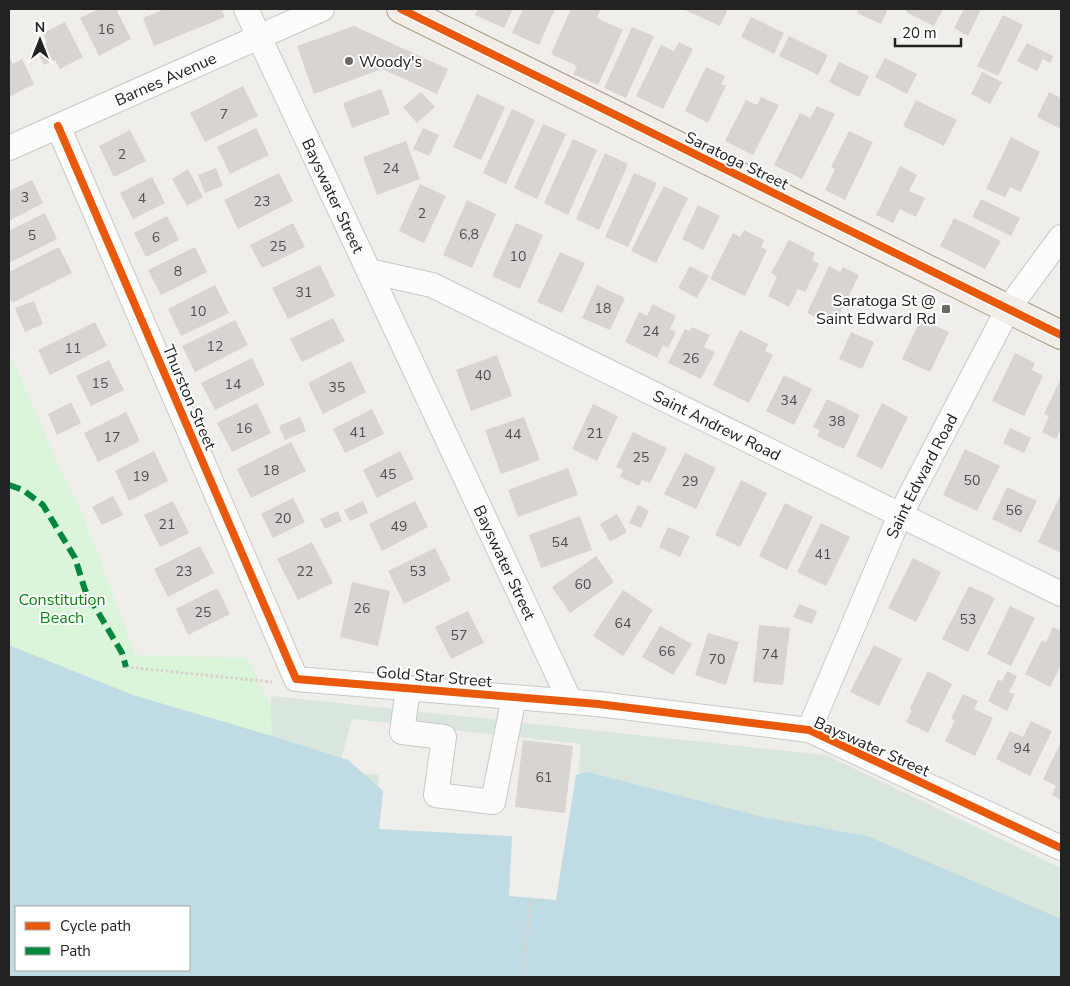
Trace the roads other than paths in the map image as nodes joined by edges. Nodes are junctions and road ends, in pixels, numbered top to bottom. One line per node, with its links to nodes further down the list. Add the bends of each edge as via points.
1 (246, 9): 4 (street, Bayswater Street)
2 (322, 9): 4 (street, Barnes Avenue)
3 (401, 9): 9 (main road, Saratoga Street)
4 (259, 36): 5 (street, Barnes Avenue); 8 (street, Bayswater Street)
5 (58, 126): 6 (street, Barnes Avenue); 13 (street, Thurston Street)
6 (9, 148)
7 (1061, 237): 9 (street, Saint Edward Road)
8 (369, 271): 11 (street, Saint Andrew Road, via 432,285); 16 (street, Bayswater Street)
9 (1008, 309): 10 (main road, Saratoga Street); 11 (street, Saint Edward Road)
10 (1061, 335)
11 (901, 516): 12 (street, Saint Andrew Road); 17 (street, Saint Edward Road)
12 (1061, 594)
13 (285, 680): 14 (street, Gold Star Street)
14 (408, 688): 15 (street, Gold Star Street); 15 (street, via 402,732 444,737 436,794 493,802)
15 (514, 697): 16 (street, Gold Star Street)
16 (570, 702): 17 (street, Bayswater Street)
17 (809, 730): 18 (street, Bayswater Street)
18 (1061, 848)

